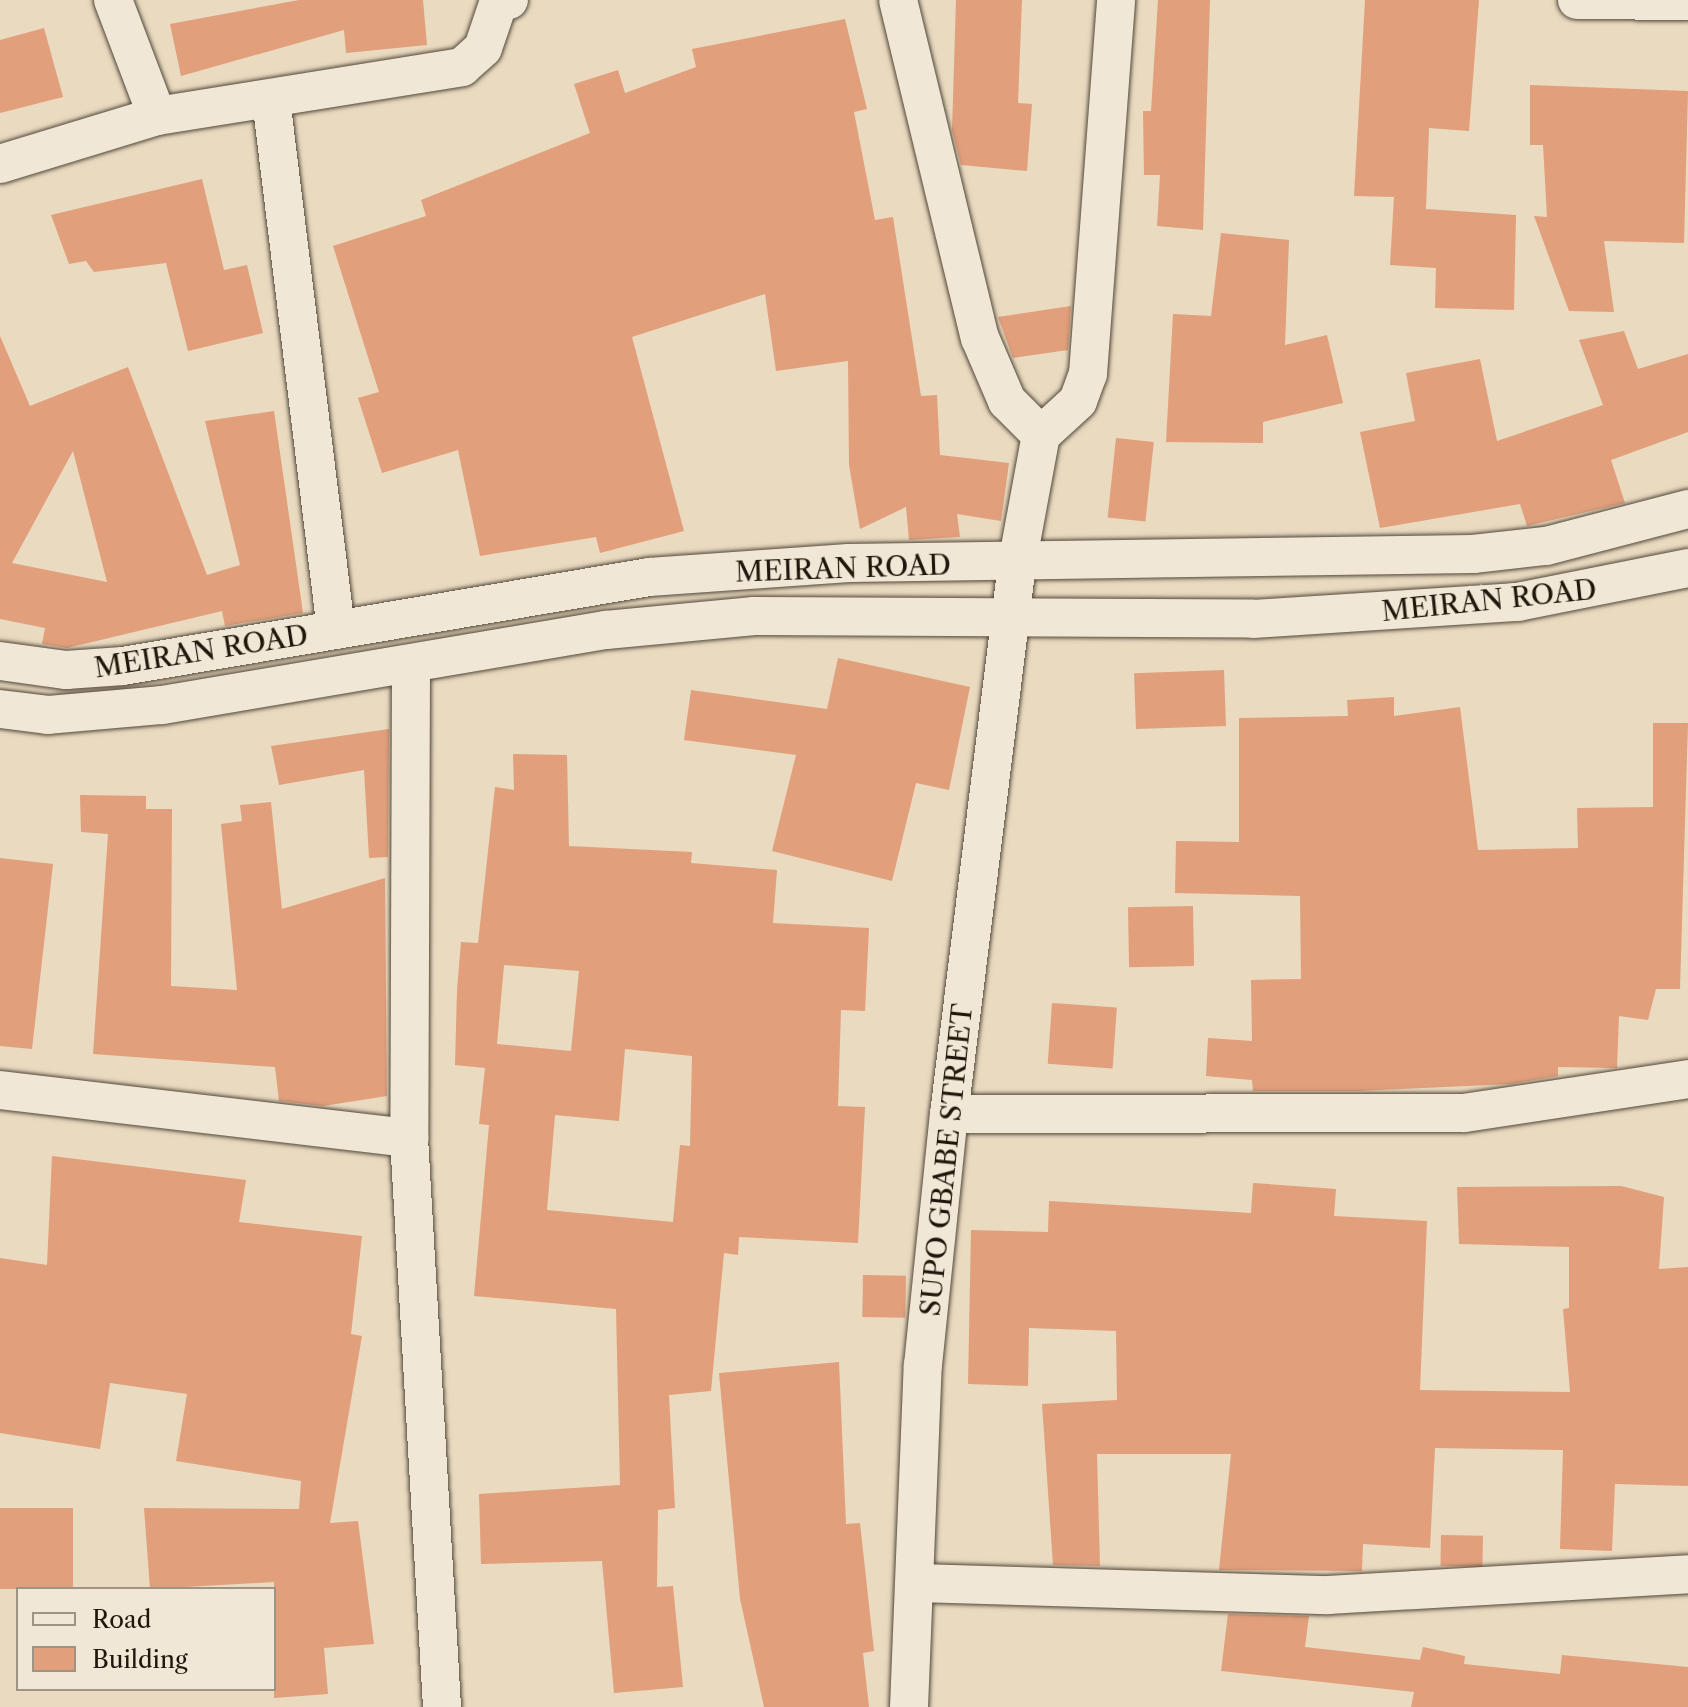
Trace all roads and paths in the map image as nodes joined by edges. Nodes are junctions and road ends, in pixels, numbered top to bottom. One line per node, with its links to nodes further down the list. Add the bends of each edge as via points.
1 (113, 0): 9 (street)
2 (498, 0): 3 (street); 8 (street, via 483,48 462,67)
3 (509, 0)
4 (898, 0): 11 (street, via 980,338 1007,401)
5 (1116, 0): 11 (street, via 1088,374 1078,401)
6 (1577, 0): 7 (street)
7 (1688, 1)
8 (271, 99): 9 (street); 16 (street)
9 (157, 116): 10 (street)
10 (0, 164)
11 (1041, 435): 13 (street, SUPO GBABE STREET)
12 (1688, 509): 13 (street, MEIRAN ROAD, via 1546,546 1473,554)
13 (1017, 564): 15 (street, SUPO GBABE STREET); 16 (street, MEIRAN ROAD, via 849,563 649,577)
14 (1688, 568): 15 (street, MEIRAN ROAD, via 1625,585 1428,609 1253,619)
15 (1014, 616): 18 (street, MEIRAN ROAD, via 754,616 606,630); 22 (street, SUPO GBABE STREET)
16 (336, 630): 17 (street, MEIRAN ROAD, via 123,666 66,670)
17 (0, 661)
18 (411, 666): 19 (street, MEIRAN ROAD, via 162,705 48,715); 23 (street)
19 (0, 709)
20 (1688, 1079): 22 (street, via 1464,1113)
21 (0, 1090): 23 (street)
22 (949, 1114): 25 (street, SUPO GBABE STREET, via 923,1365)
23 (409, 1138): 26 (street)
24 (1688, 1574): 25 (street, via 1328,1595)
25 (918, 1583): 27 (street, SUPO GBABE STREET)
26 (442, 1707)
27 (909, 1707)

